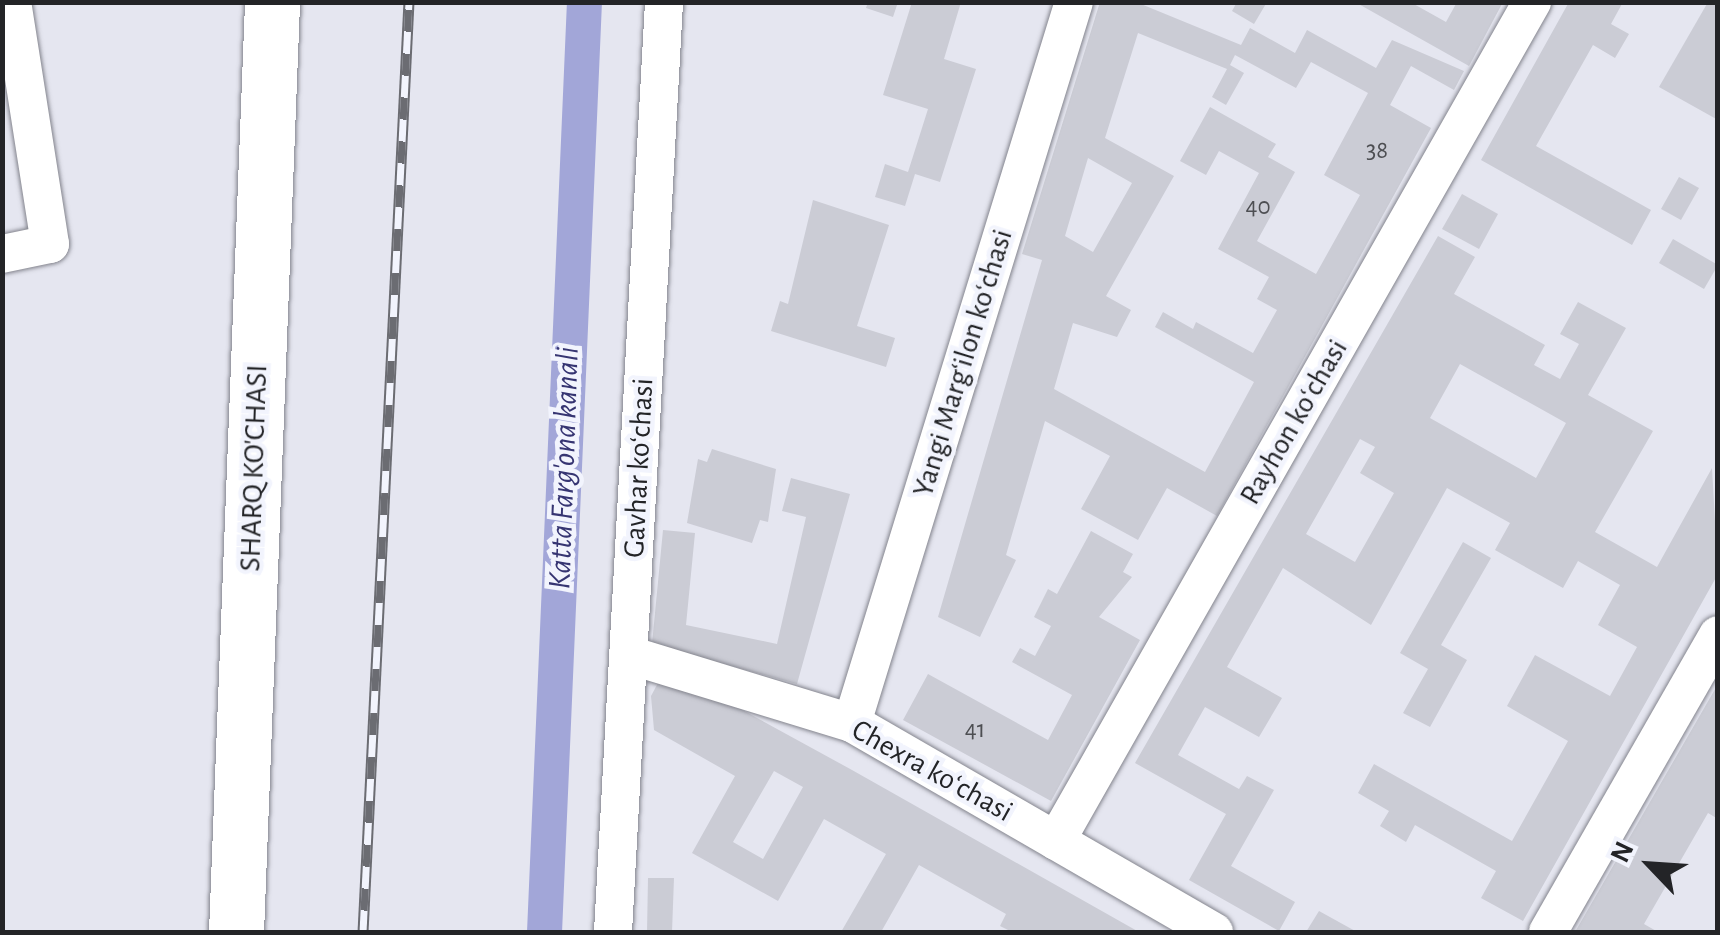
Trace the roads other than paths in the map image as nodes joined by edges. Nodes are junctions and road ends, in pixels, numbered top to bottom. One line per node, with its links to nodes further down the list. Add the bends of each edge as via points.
1 (12, 2): 6 (street, via 50,244)
2 (272, 2): 11 (main road, SHARQ KO'CHASI)
3 (664, 2): 8 (street, Gavhar koʻchasi)
4 (1074, 2): 9 (street, Yangi Margʻilon koʻchasi)
5 (1532, 2): 10 (street, Rayhon koʻchasi)
6 (2, 254)
7 (1718, 636): 14 (street)
8 (630, 655): 9 (street, Chexra koʻchasi); 12 (street, Gavhar koʻchasi)
9 (852, 723): 10 (street, Chexra koʻchasi)
10 (1056, 841): 13 (street, Chexra koʻchasi)
11 (236, 932)
12 (613, 932)
13 (1214, 932)
14 (1548, 932)

